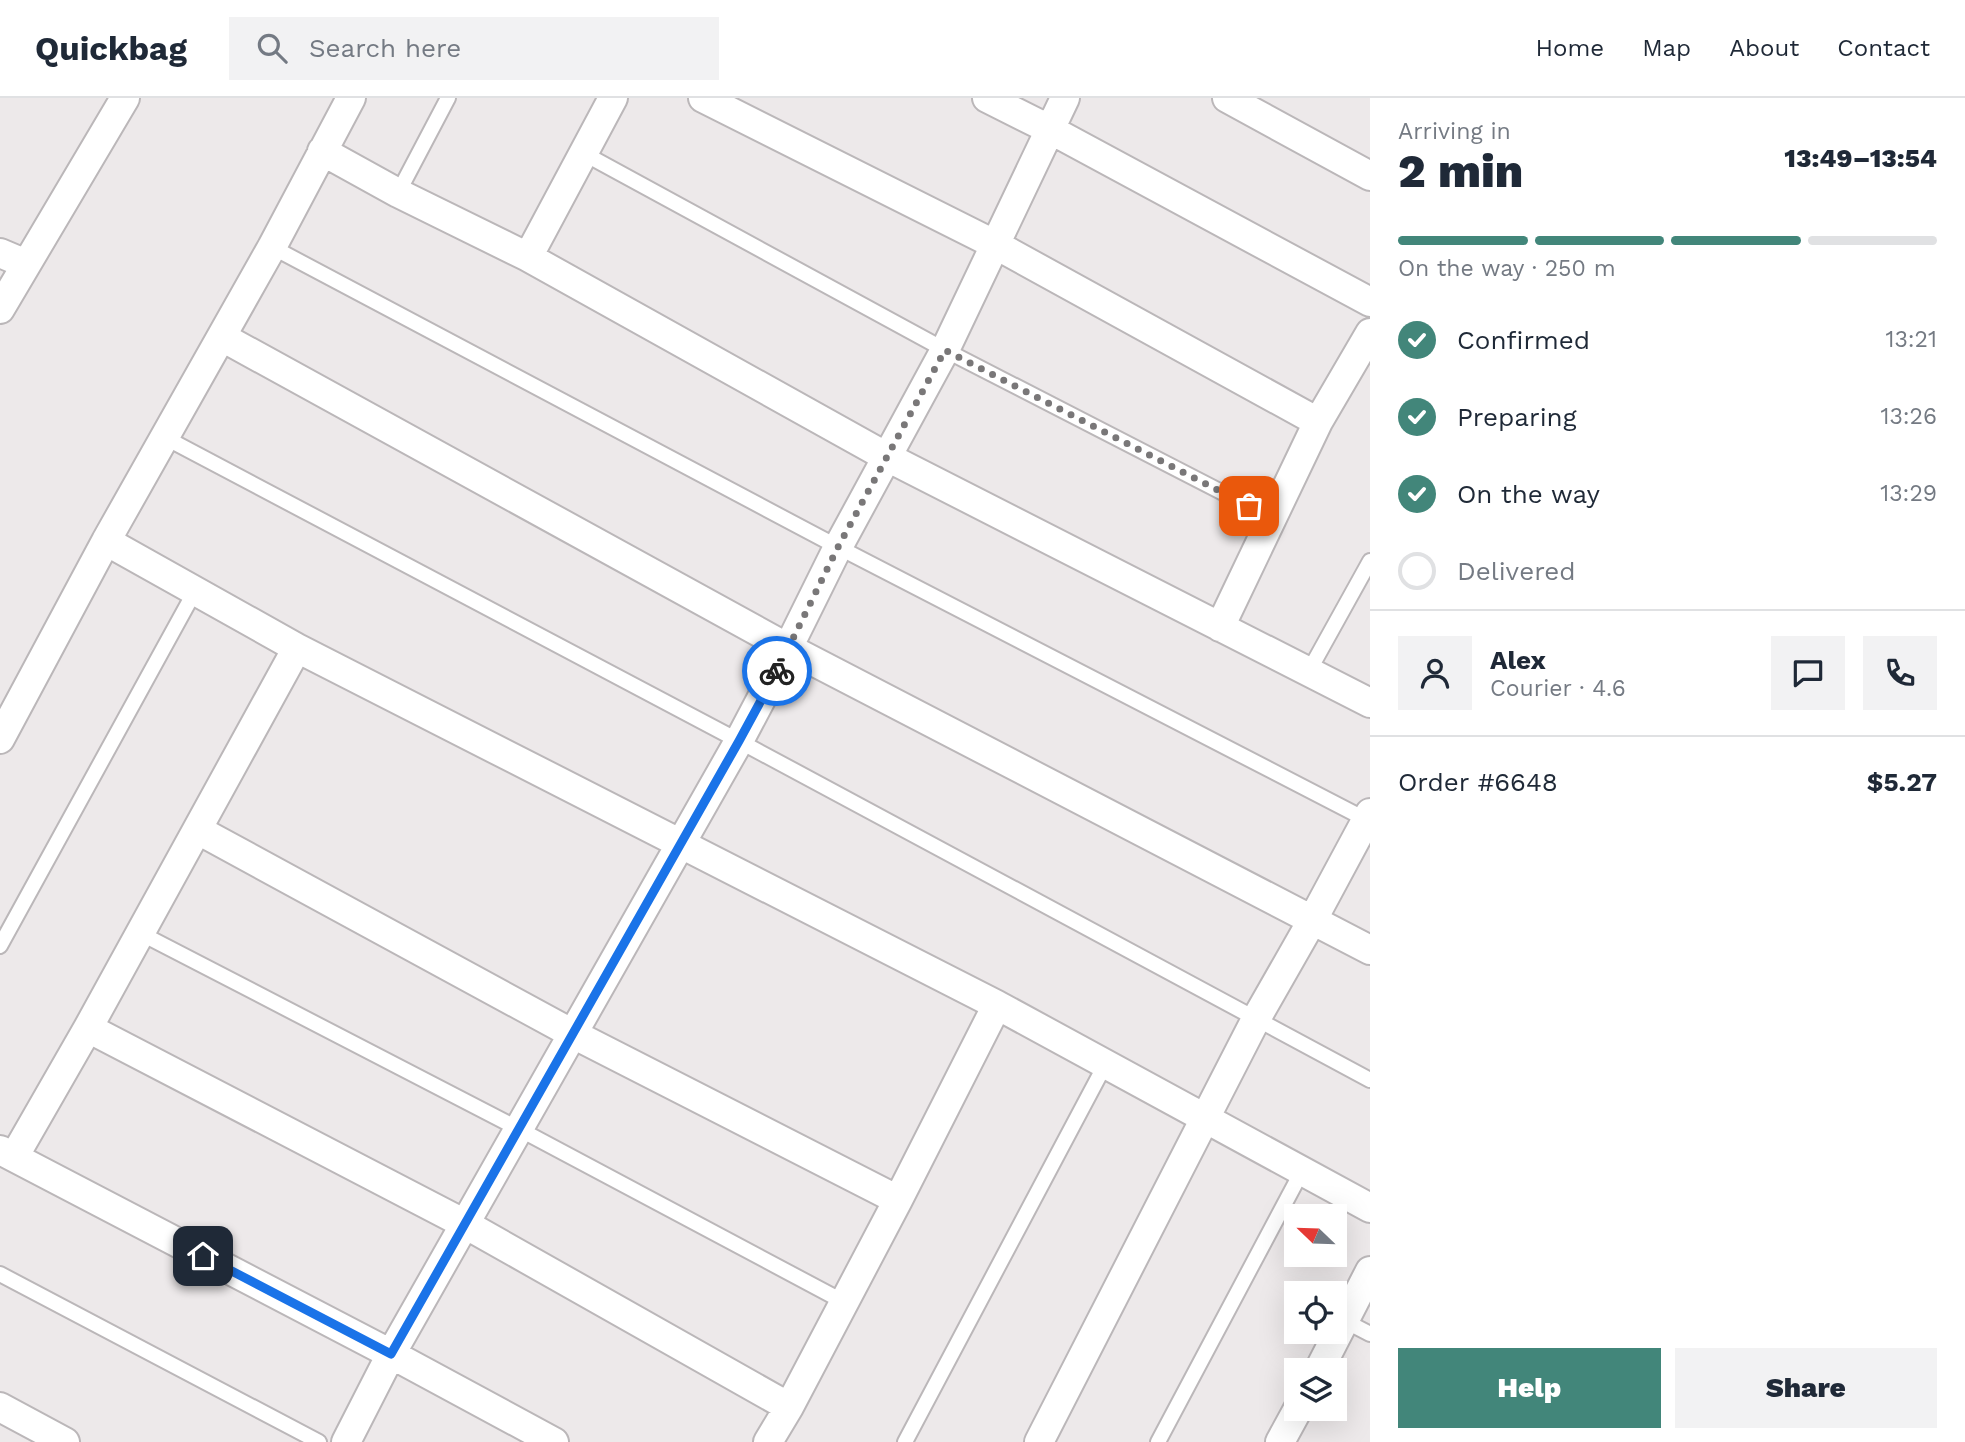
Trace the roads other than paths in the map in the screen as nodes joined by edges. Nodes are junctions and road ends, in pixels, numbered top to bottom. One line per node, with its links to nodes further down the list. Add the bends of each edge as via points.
1 (125, 98): 18 (street)
2 (351, 98): 10 (street)
3 (448, 98): 13 (lane)
4 (613, 98): 11 (street)
5 (703, 98): 14 (street)
6 (987, 98): 9 (street)
7 (1065, 98): 9 (street)
8 (1227, 98): 12 (street)
9 (1051, 130): 14 (street); 19 (street)
10 (323, 151): 13 (street); 15 (street)
11 (583, 153): 17 (street); 23 (lane)
12 (1370, 176)
13 (398, 193): 17 (street)
14 (996, 245): 23 (street); 24 (street)
15 (272, 247): 22 (street); 29 (lane)
16 (0, 253): 18 (street)
17 (528, 257): 26 (street)
18 (26, 264): 20 (street)
19 (1370, 302)
20 (0, 309)
21 (1370, 333): 24 (street)
22 (222, 337): 25 (street); 34 (street)
23 (945, 350): 26 (street); 27 (lane)
24 (1318, 422): 27 (street)
25 (164, 437): 28 (street); 38 (lane)
26 (887, 457): 29 (street); 32 (street)
27 (1272, 519): 32 (street)
28 (106, 541): 31 (street); 37 (street)
29 (838, 547): 34 (street); 39 (lane)
30 (1370, 561): 35 (lane)
31 (195, 591): 33 (street); 44 (lane)
32 (1220, 627): 35 (street)
33 (297, 648): 40 (street); 41 (street)
34 (788, 648): 38 (street); 42 (street)
35 (1309, 671): 36 (street)
36 (1370, 702)
37 (0, 739)
38 (739, 741): 41 (street); 47 (lane)
39 (1369, 818): 42 (street)
40 (198, 830): 43 (street); 49 (street)
41 (681, 844): 46 (street); 49 (street)
42 (1313, 919): 45 (street); 47 (street)
43 (140, 933): 48 (street); 53 (lane)
44 (0, 946)
45 (1370, 950)
46 (997, 1005): 50 (street); 56 (street)
47 (1256, 1019): 51 (lane); 52 (street)
48 (88, 1028): 54 (street); 58 (street)
49 (573, 1034): 53 (street); 56 (street)
50 (1105, 1065): 52 (street); 74 (lane)
51 (1370, 1080)
52 (1205, 1119): 55 (street); 75 (street)
53 (519, 1129): 58 (street); 61 (lane)
54 (7, 1153): 65 (street)
55 (1302, 1171): 57 (street); 76 (lane)
56 (898, 1200): 61 (street)
57 (1370, 1208)
58 (465, 1224): 65 (street); 66 (street)
59 (1370, 1271): 62 (street)
60 (0, 1274): 70 (lane)
61 (844, 1302): 66 (street)
62 (1347, 1317)
63 (1347, 1322): 64 (lane)
64 (1370, 1334)
65 (391, 1354): 71 (street); 72 (street)
66 (789, 1407): 73 (street)
67 (0, 1408): 69 (street)
68 (1291, 1421): 77 (street)
69 (65, 1442)
70 (319, 1442)
71 (346, 1442)
72 (554, 1442)
73 (768, 1442)
74 (905, 1442)
75 (1039, 1442)
76 (1158, 1442)
77 (1280, 1442)

